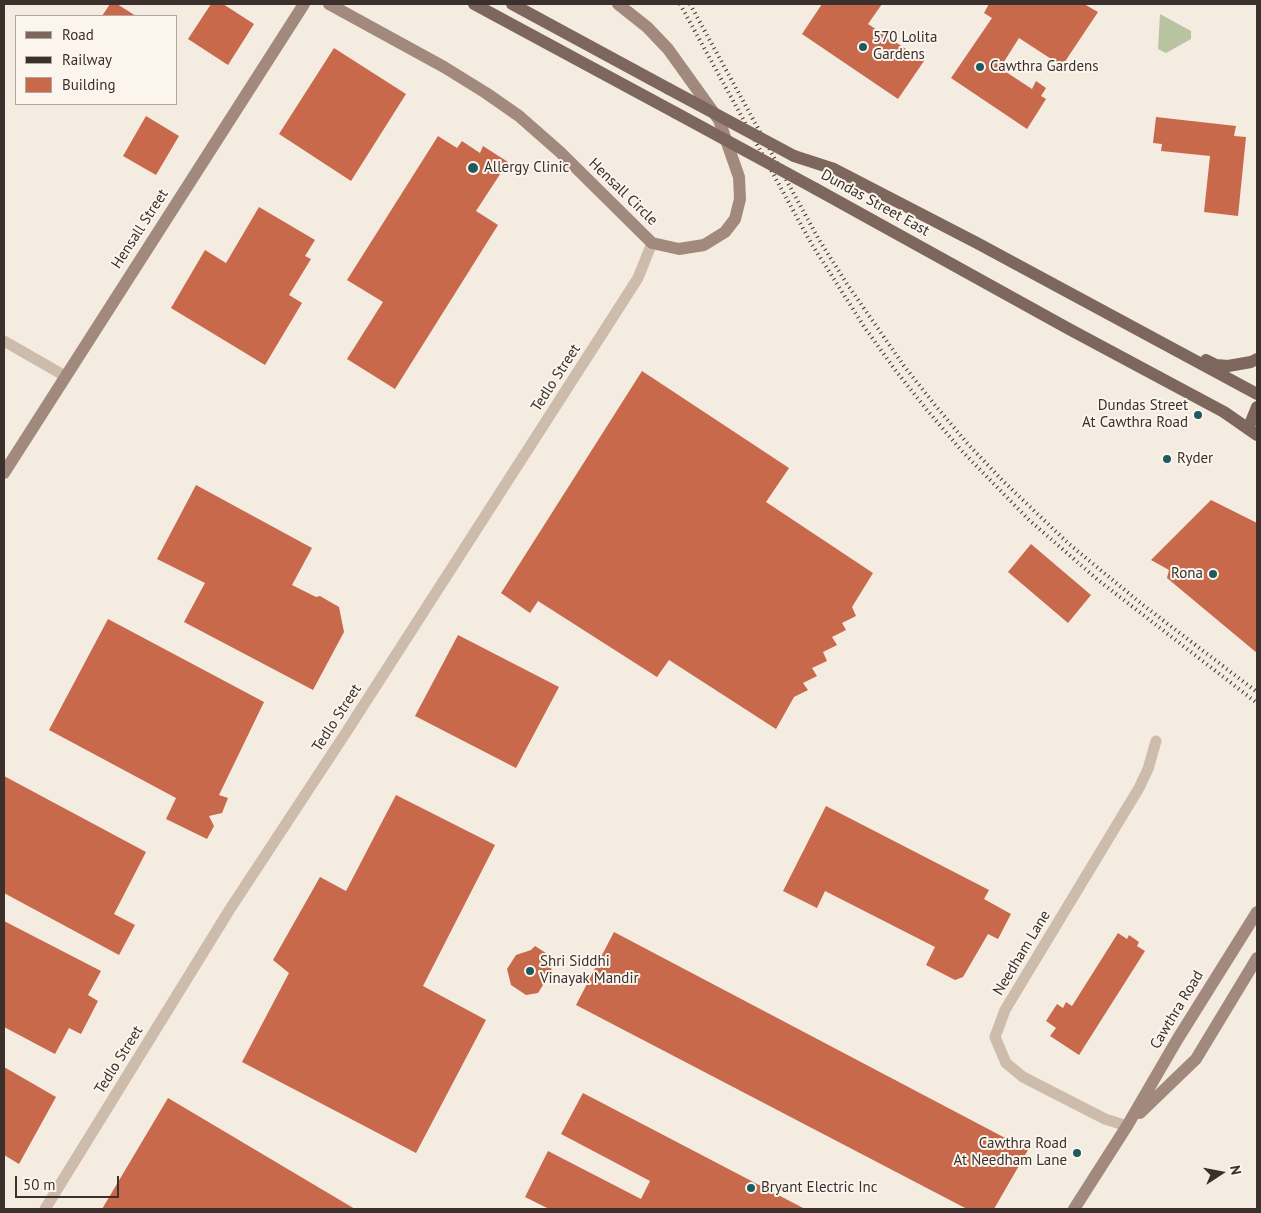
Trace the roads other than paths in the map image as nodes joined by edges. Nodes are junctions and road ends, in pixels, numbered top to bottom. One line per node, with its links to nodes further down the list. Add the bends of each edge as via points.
1 (304, 4): 10 (street, Hensall Street)
2 (329, 4): 6 (street, Hensall Circle, via 444,67 519,116)
3 (474, 4): 13 (main road, Dundas Street East, bridge)
4 (512, 4): 7 (main road, Dundas Street East, bridge, via 794,156 834,169)
5 (618, 4): 6 (street, Hensall Circle, via 668,49 719,120 741,188 735,219 711,242 696,248 680,249)
6 (652, 243): 19 (street, Tedlo Street, via 634,286 230,909)
7 (1151, 337): 9 (main road, via 1164,339 1216,364 1239,365); 11 (main road, Dundas Street East)
8 (4, 341): 10 (street)
9 (1257, 359)
10 (65, 376): 14 (street, Hensall Street)
11 (1257, 394)
12 (1257, 407): 13 (main road)
13 (1254, 428)
14 (4, 473)
15 (1156, 741): 18 (street, Needham Lane, via 1140,788 1005,1010 995,1037 1006,1063 1023,1077 1105,1119)
16 (1257, 912): 18 (street, Cawthra Road)
17 (1257, 958): 18 (street, Cawthra Road, via 1196,1059)
18 (1128, 1126): 20 (street, Cawthra Road)
19 (44, 1209)
20 (1074, 1209)

